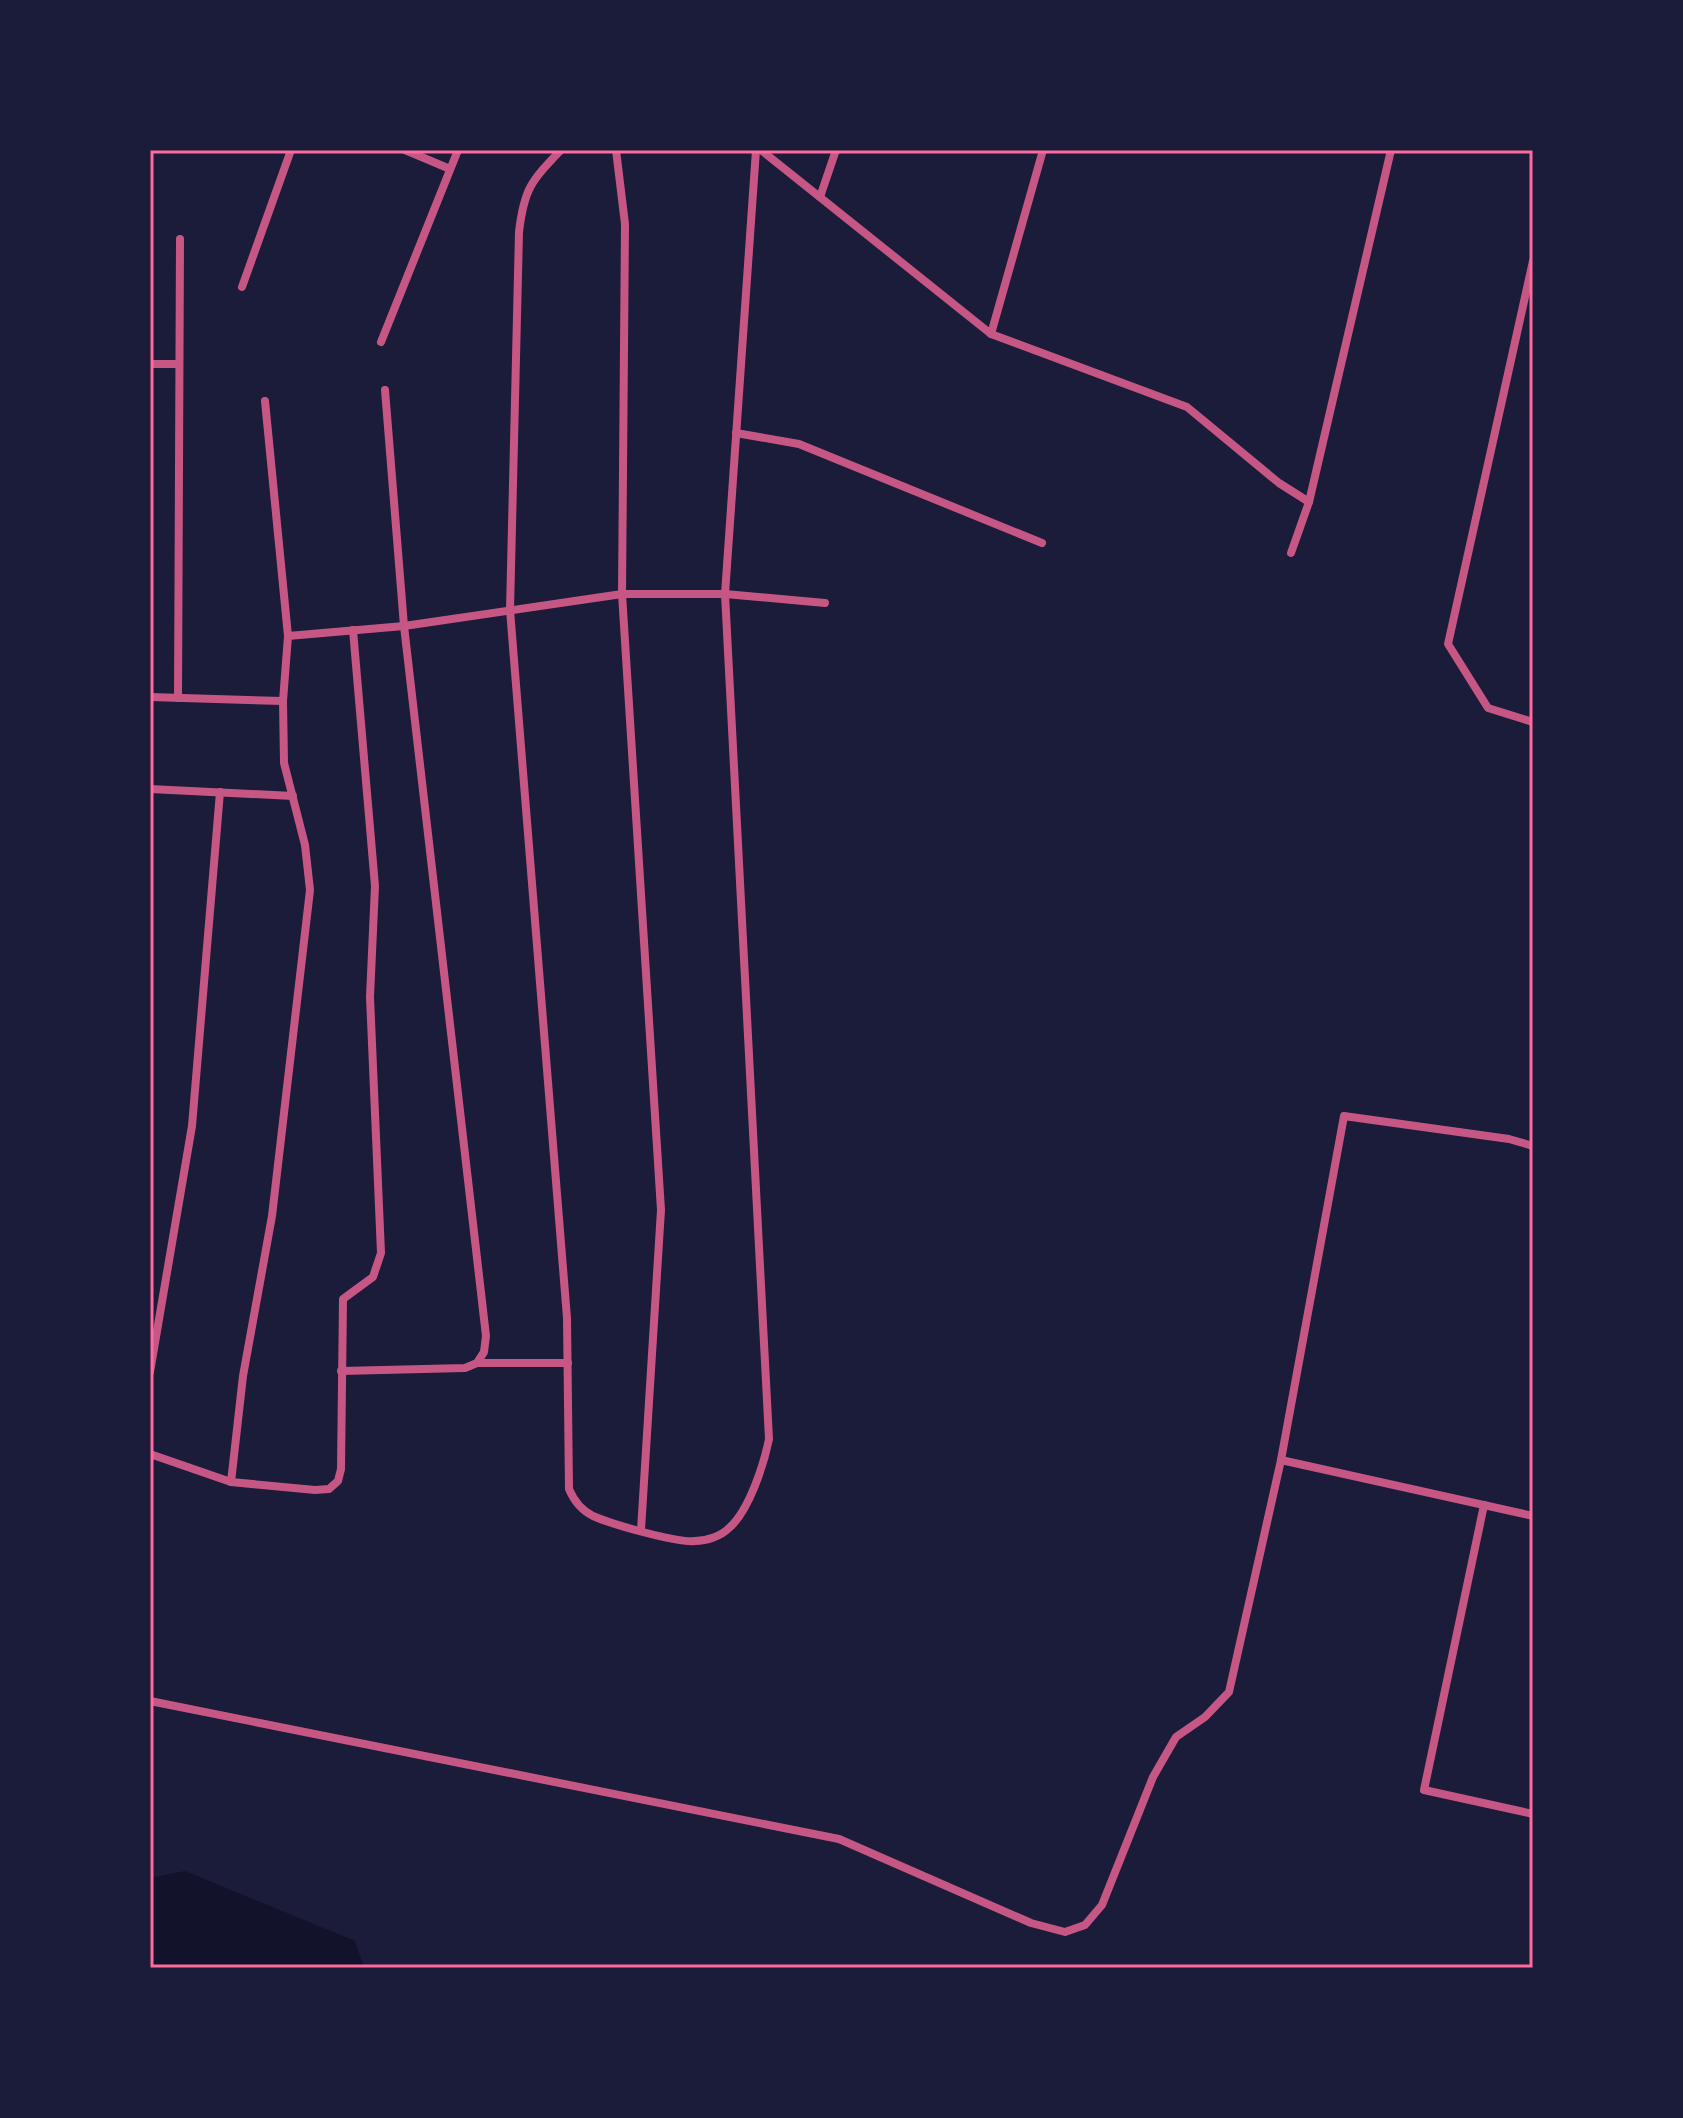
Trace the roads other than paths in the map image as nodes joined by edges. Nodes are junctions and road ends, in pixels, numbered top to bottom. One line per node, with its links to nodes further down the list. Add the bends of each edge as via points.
1 (291, 150): 14 (street)
2 (405, 150): 10 (street)
3 (458, 150): 10 (street)
4 (561, 150): 28 (street, via 534,177 523,200 519,232)
5 (616, 150): 25 (street, via 625,224)
6 (758, 150): 11 (street); 21 (street)
7 (836, 150): 11 (street)
8 (1043, 150): 15 (street)
9 (1391, 150): 22 (street)
10 (450, 169): 16 (street)
11 (820, 197): 15 (street)
12 (180, 239): 18 (street)
13 (1532, 267): 35 (street, via 1448,644 1488,708)
14 (242, 287)
15 (991, 334): 22 (street, via 1187,407)
16 (381, 342)
17 (150, 364): 18 (street)
18 (179, 364): 33 (street)
19 (385, 390): 29 (street)
20 (265, 401): 31 (street)
21 (736, 433): 23 (street, via 799,444); 26 (street)
22 (1309, 502): 24 (street)
23 (1042, 543)
24 (1291, 553)
25 (622, 594): 26 (street); 28 (street); 49 (street, via 661,1210)
26 (725, 594): 27 (street); 49 (street, via 769,1439 764,1461 729,1529 694,1542)
27 (825, 603)
28 (510, 610): 29 (street); 41 (street)
29 (404, 626): 30 (street); 40 (street, via 486,1336)
30 (353, 630): 31 (street); 42 (street, via 375,886 370,997 381,1253 373,1277 343,1299)
31 (288, 636): 34 (street)
32 (150, 697): 33 (street)
33 (178, 698): 34 (street)
34 (283, 701): 38 (street, via 284,763)
35 (1533, 722)
36 (150, 789): 37 (street)
37 (220, 792): 38 (street); 43 (street, via 192,1126)
38 (293, 796): 46 (street, via 310,890 272,1216 243,1376)
39 (1533, 1146): 45 (street, via 1344,1116)
40 (477, 1363): 41 (street); 42 (street, via 465,1368)
41 (568, 1363): 49 (street, via 569,1489 574,1503 592,1515)
42 (341, 1371): 46 (street, via 338,1481 329,1489 315,1490)
43 (150, 1372)
44 (150, 1454): 46 (street)
45 (1281, 1460): 47 (street); 50 (street, via 1229,1692 1176,1737 1153,1777 1102,1905 1085,1925 1065,1932 1031,1923 839,1839)
46 (231, 1482)
47 (1484, 1505): 48 (street); 51 (street, via 1424,1790)
48 (1533, 1516)
49 (641, 1530)
50 (150, 1701)
51 (1533, 1814)

